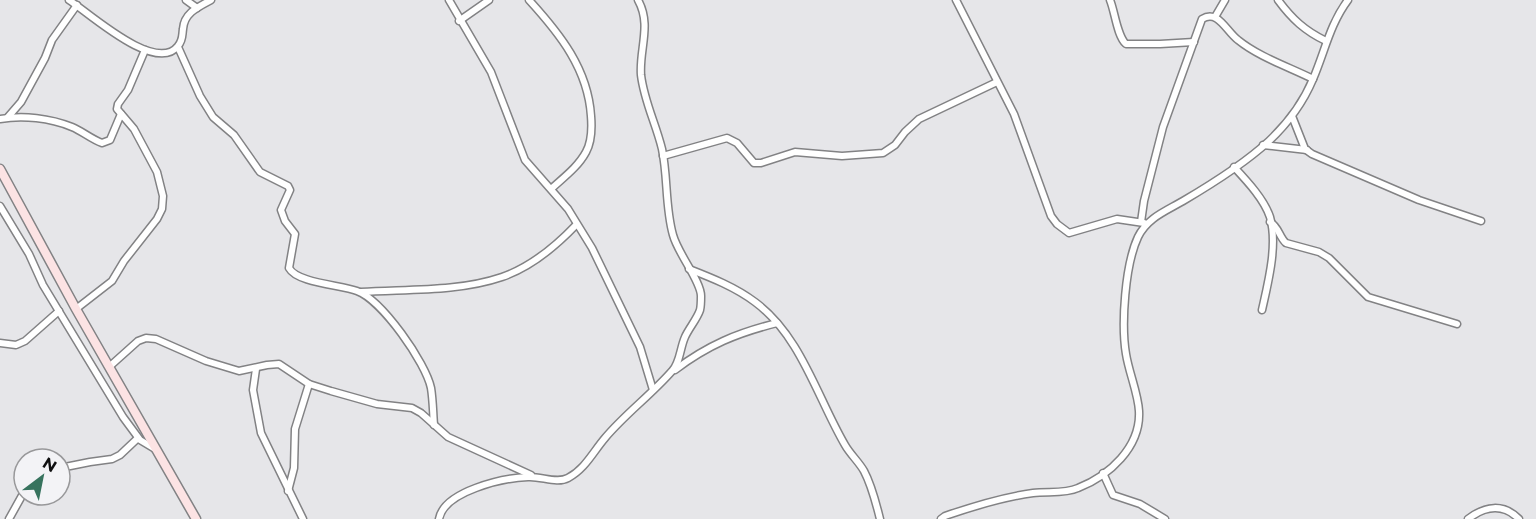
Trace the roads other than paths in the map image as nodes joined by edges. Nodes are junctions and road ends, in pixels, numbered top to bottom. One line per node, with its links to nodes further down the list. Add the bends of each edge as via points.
1 (186, 0): 13 (street)
2 (211, 0): 13 (street)
3 (449, 0): 15 (street)
4 (489, 0): 15 (street)
5 (529, 0): 31 (street, via 574,57 590,99 591,133 586,151 580,162)
6 (638, 0): 28 (street, via 645,19 641,77)
7 (956, 0): 21 (street)
8 (1110, 0): 17 (street, via 1126,44)
9 (1225, 0): 14 (street)
10 (1278, 0): 16 (street, via 1292,19)
11 (1348, 0): 16 (street)
12 (73, 2): 19 (street); 24 (street, via 21,102)
13 (197, 8): 18 (street, via 186,16)
14 (1215, 17): 17 (street, via 1202,20); 20 (street, via 1244,45)
15 (459, 21): 31 (street, via 491,72 525,160)
16 (1326, 40): 20 (street)
17 (1194, 42): 35 (street, via 1163,127 1144,201)
18 (178, 47): 19 (street, via 155,54); 38 (street, via 213,117 234,135 260,172 288,186 290,190 281,210 295,234 291,272 321,284)
19 (145, 50): 22 (street, via 118,104)
20 (1313, 79): 23 (street)
21 (997, 82): 28 (street, via 919,119 895,145 874,155 795,152 754,163 737,142 727,138); 35 (street, via 1014,114 1038,185 1057,224 1069,232 1117,219)
22 (121, 114): 24 (street, via 110,140 102,142 61,123 26,116); 39 (street, via 134,129 157,172 162,209 112,281)
23 (1292, 116): 26 (street); 27 (street)
24 (8, 117): 25 (street)
25 (0, 119)
26 (1263, 145): 27 (street); 29 (street)
27 (1307, 150): 33 (street, via 1419,200)
28 (663, 156): 37 (street, via 673,234)
29 (1234, 167): 34 (street, via 1260,200); 35 (street)
30 (0, 169): 39 (main road)
31 (551, 189): 36 (street)
32 (0, 206): 41 (street)
33 (1481, 221)
34 (1270, 222): 40 (street, via 1272,263); 43 (street, via 1286,243 1329,258 1368,297)
35 (1144, 223): 54 (street, via 1131,256 1124,318 1126,351 1140,410 1138,429 1124,455)
36 (576, 225): 38 (street, via 557,246 501,278 444,288); 49 (street, via 627,317)
37 (689, 269): 42 (street, via 736,290); 47 (street, via 701,293 700,310 684,338)
38 (360, 292): 50 (street, via 403,332 430,386)
39 (75, 309): 45 (main road)
40 (1262, 310)
41 (59, 311): 44 (street, via 25,342); 51 (street)
42 (777, 323): 47 (street, via 718,342); 65 (street, via 864,472)
43 (1457, 324)
44 (0, 343)
45 (109, 367): 46 (street, via 146,338 221,366 239,371); 52 (main road)
46 (256, 369): 48 (street, via 279,364); 56 (street, via 253,390 261,433)
47 (674, 370): 49 (street)
48 (309, 384): 50 (street, via 377,404 412,408); 56 (street, via 295,429 294,468)
49 (653, 390): 55 (street, via 605,438 582,468 561,480)
50 (434, 425): 55 (street, via 448,437)
51 (138, 438): 52 (street); 53 (street, via 111,459)
52 (157, 449): 57 (main road)
53 (72, 466)
54 (1103, 473): 66 (street, via 1076,489 1000,498); 67 (street, via 1113,495 1140,504)
55 (534, 477): 64 (street, via 506,480 458,495 447,504)
56 (288, 490): 63 (street)
57 (188, 505): 61 (street); 62 (main road)
58 (14, 507): 59 (street); 60 (street)
59 (9, 519)
60 (18, 519)
61 (189, 519)
62 (196, 519)
63 (303, 519)
64 (439, 519)
65 (880, 519)
66 (941, 519)
67 (1165, 519)
68 (1468, 519): 69 (street, via 1492,507)
69 (1519, 519)

